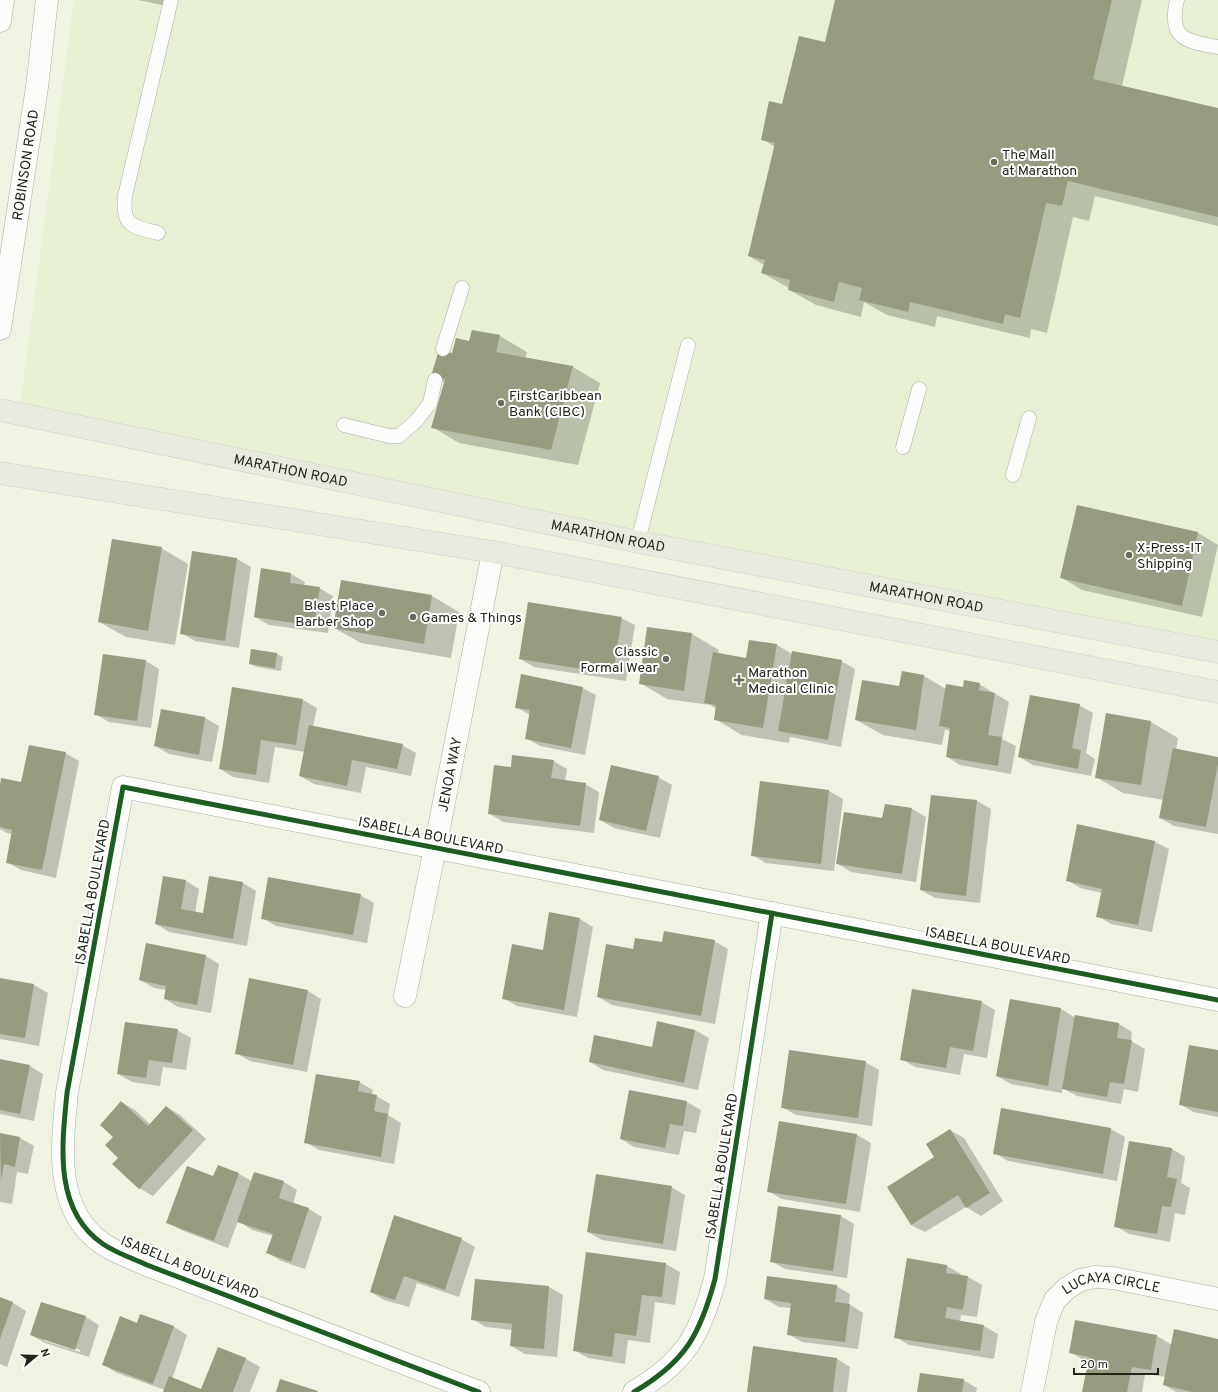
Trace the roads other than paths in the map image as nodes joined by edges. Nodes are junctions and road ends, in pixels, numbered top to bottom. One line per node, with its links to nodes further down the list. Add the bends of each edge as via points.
1 (2, 0): 5 (street)
2 (47, 0): 9 (street, ROBINSON ROAD, via 37,87)
3 (171, 0): 7 (lane, via 124,206 126,219 132,226)
4 (1178, 0): 6 (lane, via 1174,20 1182,37 1192,42)
5 (0, 20)
6 (1218, 47)
7 (158, 233)
8 (462, 288): 11 (lane)
9 (0, 329)
10 (688, 345): 20 (lane)
11 (443, 349)
12 (435, 380): 16 (lane, via 430,403 416,421 399,436)
13 (919, 389): 17 (lane)
14 (0, 410): 20 (main road, MARATHON ROAD)
15 (1030, 418): 19 (lane)
16 (344, 425)
17 (903, 447)
18 (0, 473): 21 (main road)
19 (1013, 475)
20 (639, 542): 22 (main road, MARATHON ROAD)
21 (493, 552): 23 (main road); 24 (street, JENOA WAY)
22 (1218, 652)
23 (1218, 692)
24 (435, 848): 25 (street, ISABELLA BOULEVARD); 26 (street, JENOA WAY); 29 (street, ISABELLA BOULEVARD, via 123,787 67,1093 63,1136 64,1168 66,1188 75,1212 89,1233 103,1244 147,1264)
25 (772, 913): 27 (street, ISABELLA BOULEVARD); 30 (street, ISABELLA BOULEVARD, via 715,1279 709,1300 698,1329 680,1356 662,1374)
26 (405, 996)
27 (1218, 1000)
28 (1218, 1299): 31 (street, LUCAYA CIRCLE, via 1112,1278 1095,1277 1080,1280 1066,1289 1051,1309)
29 (479, 1392)
30 (634, 1392)
31 (1032, 1392)

